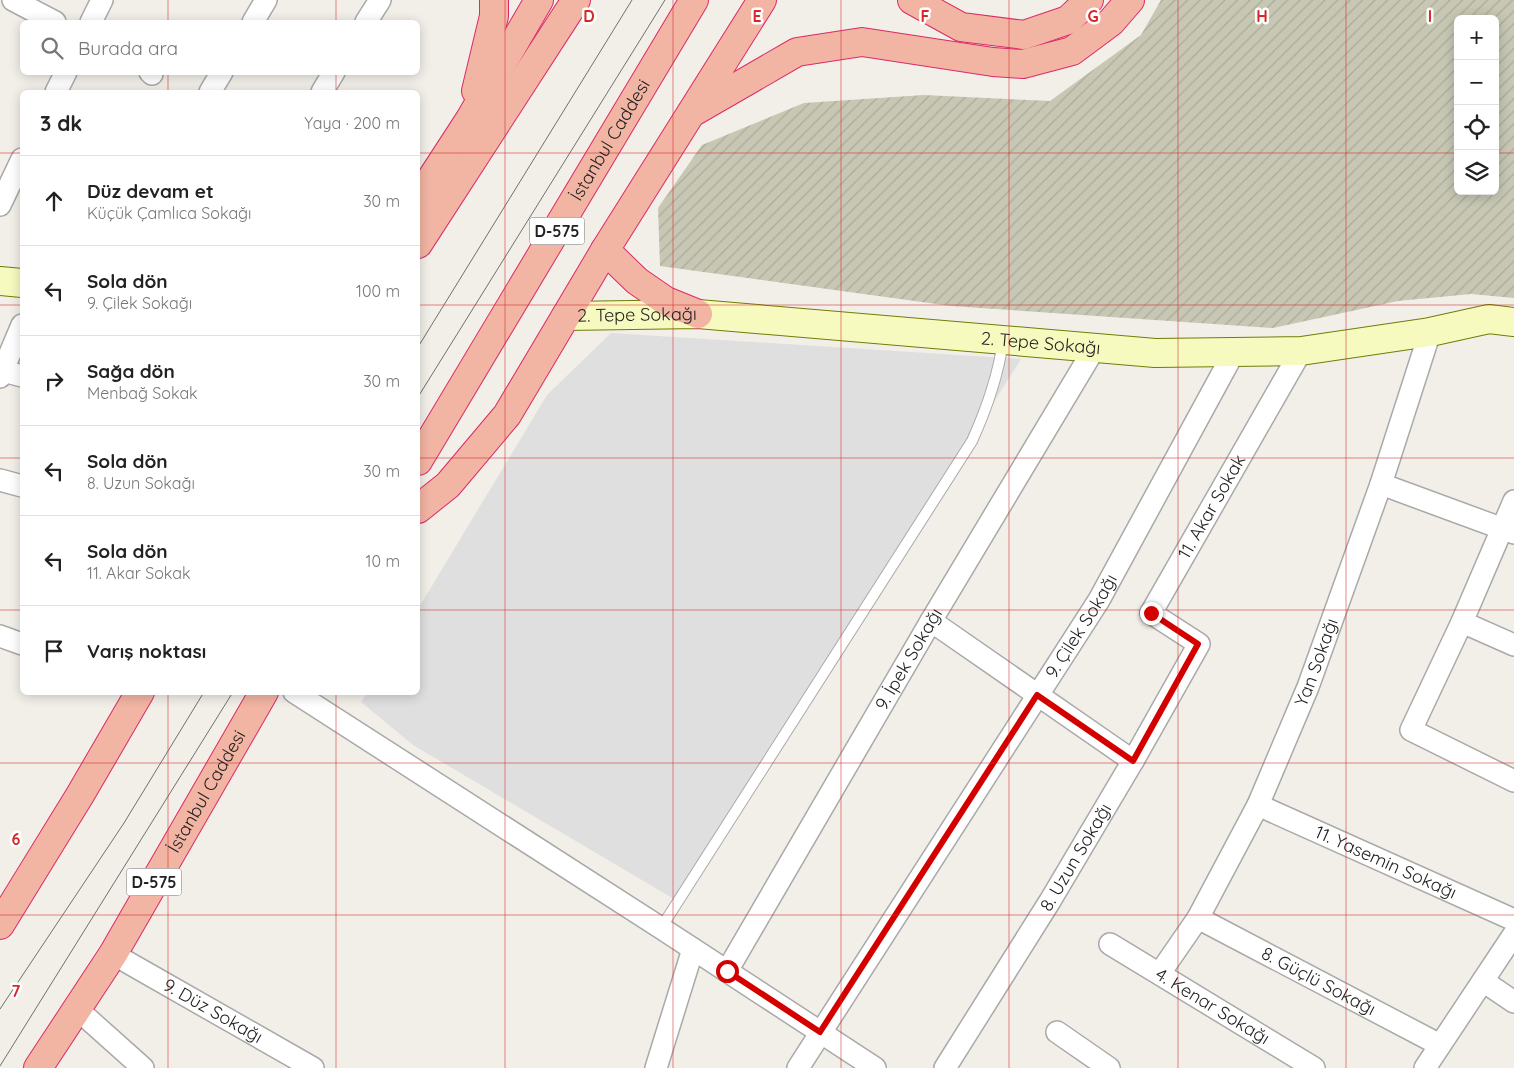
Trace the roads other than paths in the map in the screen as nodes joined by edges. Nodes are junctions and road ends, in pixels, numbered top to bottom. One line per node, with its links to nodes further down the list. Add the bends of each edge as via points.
1 (13, 0): 13 (street)
2 (102, 0): 14 (street)
3 (266, 0): 15 (street)
4 (380, 0): 16 (street)
5 (494, 0): 24 (highway, via 494,16)
6 (539, 0): 24 (highway)
7 (576, 0): 28 (highway)
8 (694, 0): 42 (highway, İstanbul Caddesi / D-575)
9 (762, 0): 23 (highway)
10 (912, 0): 11 (highway, via 961,28 1024,35 1068,20)
11 (1089, 0)
12 (1130, 0): 23 (highway, via 1111,22 1072,51 1023,64 862,42 797,52)
13 (51, 20)
14 (92, 20)
15 (254, 20)
16 (367, 20)
17 (64, 75): 20 (street)
18 (220, 75): 21 (street)
19 (332, 75): 22 (street)
20 (57, 90)
21 (211, 90)
22 (323, 90)
23 (692, 113): 29 (highway)
24 (470, 119): 26 (highway)
25 (20, 164): 27 (street)
26 (420, 196)
27 (0, 204)
28 (420, 241)
29 (604, 250): 32 (highway, via 637,281 666,301); 33 (highway)
30 (0, 281): 31 (main road)
31 (20, 283)
32 (698, 314): 33 (main road, 2. Tepe Sokağı); 37 (main road, 2. Tepe Sokağı)
33 (566, 316): 47 (highway, via 507,415 448,486)
34 (1514, 322): 36 (main road, 2. Tepe Sokağı, via 1489,319)
35 (20, 332): 41 (street)
36 (1430, 332): 39 (main road, 2. Tepe Sokağı); 44 (street, Yan Sokağı)
37 (1003, 340): 38 (main road, 2. Tepe Sokağı); 65 (lane, via 996,379 972,440)
38 (1094, 349): 40 (main road, 2. Tepe Sokağı, via 1156,353); 49 (street, 9. İpek Sokağı)
39 (1301, 351): 40 (main road, 2. Tepe Sokağı); 53 (street, 11. Akar Sokak, via 1151,613)
40 (1234, 352): 58 (street, 9. Çilek Sokağı, via 1098,600)
41 (8, 375)
42 (420, 458)
43 (0, 480): 45 (street)
44 (1380, 484): 48 (street); 61 (street, Yan Sokağı, via 1308,687)
45 (20, 485)
46 (1514, 501): 48 (street)
47 (420, 507)
48 (1508, 530): 50 (street)
49 (931, 621): 58 (street); 70 (street, 9. İpek Sokağı)
50 (1462, 622): 54 (street); 60 (street, via 1411,730)
51 (0, 636): 52 (street)
52 (20, 643)
53 (1198, 644): 59 (street, 8. Uzun Sokağı)
54 (1514, 645)
55 (138, 695): 62 (highway, via 80,795)
56 (262, 695): 69 (highway, İstanbul Caddesi / D-575)
57 (299, 695): 65 (street)
58 (1037, 695): 59 (street); 75 (street, 9. Çilek Sokağı)
59 (1133, 761): 84 (street, 8. Uzun Sokağı)
60 (1514, 781)
61 (1258, 805): 63 (street, Yan Sokağı); 64 (street, 11. Yasemin Sokağı)
62 (4, 911)
63 (1198, 918): 71 (street, Yan Sokağı); 77 (street, 8. Güçlü Sokağı)
64 (1514, 920)
65 (661, 928): 68 (street)
66 (1514, 934): 72 (street)
67 (1110, 944): 71 (street, 4. Kenar Sokağı)
68 (693, 949): 70 (street); 81 (street)
69 (113, 954): 74 (highway, İstanbul Caddesi / D-575); 80 (street, 9. Düz Sokağı)
70 (727, 971): 75 (street)
71 (1160, 973): 86 (street, 4. Kenar Sokağı)
72 (1483, 981): 73 (street); 77 (street)
73 (1514, 1002)
74 (77, 1009): 78 (highway, İstanbul Caddesi / D-575); 79 (street)
75 (820, 1032): 82 (street, 9. Çilek Sokağı); 83 (street)
76 (1057, 1032): 85 (street)
77 (1440, 1045): 87 (street)
78 (38, 1068)
79 (143, 1068)
80 (313, 1068)
81 (656, 1068)
82 (798, 1068)
83 (875, 1068)
84 (945, 1068)
85 (1109, 1068)
86 (1314, 1068)
87 (1425, 1068)

